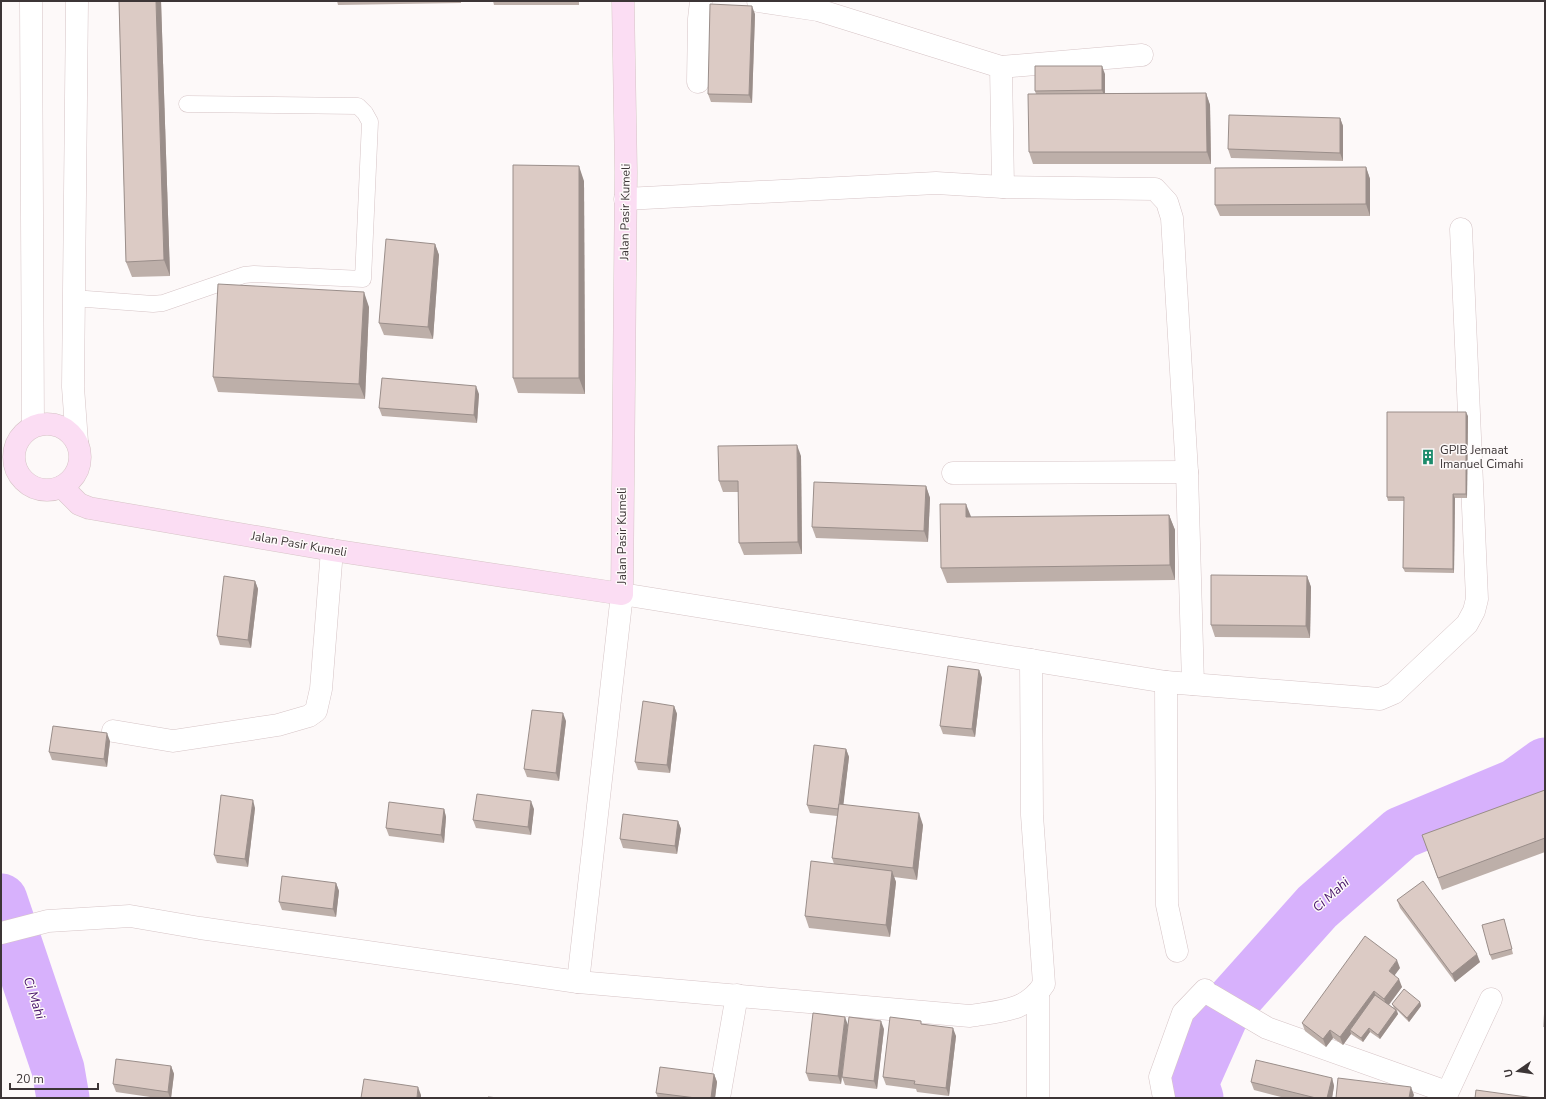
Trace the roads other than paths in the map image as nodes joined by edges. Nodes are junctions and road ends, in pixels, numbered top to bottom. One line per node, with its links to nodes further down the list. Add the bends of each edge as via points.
1 (31, 1): 14 (street)
2 (77, 1): 13 (street)
3 (623, 1): 11 (street, Jalan Pasir Kumeli)
4 (702, 1): 8 (street, via 699,19)
5 (758, 1): 7 (street, via 818,10)
6 (1142, 55): 7 (street)
7 (1001, 67): 10 (street)
8 (698, 82)
9 (187, 104): 13 (lane, via 358,106 370,122 363,279 254,274 158,303)
10 (1003, 187): 11 (street, via 936,183); 16 (street, via 1156,189 1167,202 1172,218)
11 (625, 199): 21 (street, Jalan Pasir Kumeli)
12 (1461, 229): 24 (street, via 1477,599 1467,624 1394,693 1380,699)
13 (74, 298): 15 (street, via 72,387)
14 (32, 426): 15 (street, via 49,423 55,425 66,429); 18 (street, via 19,438)
15 (77, 442): 19 (street, via 81,459 75,475)
16 (1187, 472): 17 (street); 24 (street)
17 (953, 473)
18 (9, 476): 19 (street, via 45,491)
19 (62, 487): 20 (street, Jalan Pasir Kumeli, via 79,504 90,508)
20 (332, 550): 21 (street, Jalan Pasir Kumeli); 25 (street, via 321,689 316,711 309,716 278,725 173,741)
21 (622, 594): 22 (street); 28 (street)
22 (1031, 660): 23 (street); 29 (street, via 1032,815 1044,984)
23 (1166, 682): 24 (street); 27 (street, via 1167,905)
24 (1193, 684)
25 (114, 732)
26 (1, 933): 28 (street, via 63,919 130,916)
27 (1177, 951)
28 (578, 982): 30 (street)
29 (1038, 994): 30 (street, via 1028,1003 1008,1010 970,1016); 34 (street)
30 (737, 995): 33 (street)
31 (1491, 999): 32 (street)
32 (1446, 1095): 35 (street, via 1267,1028 1208,993 1183,1013 1160,1077)
33 (719, 1098)
34 (1038, 1098)
35 (1164, 1098)

